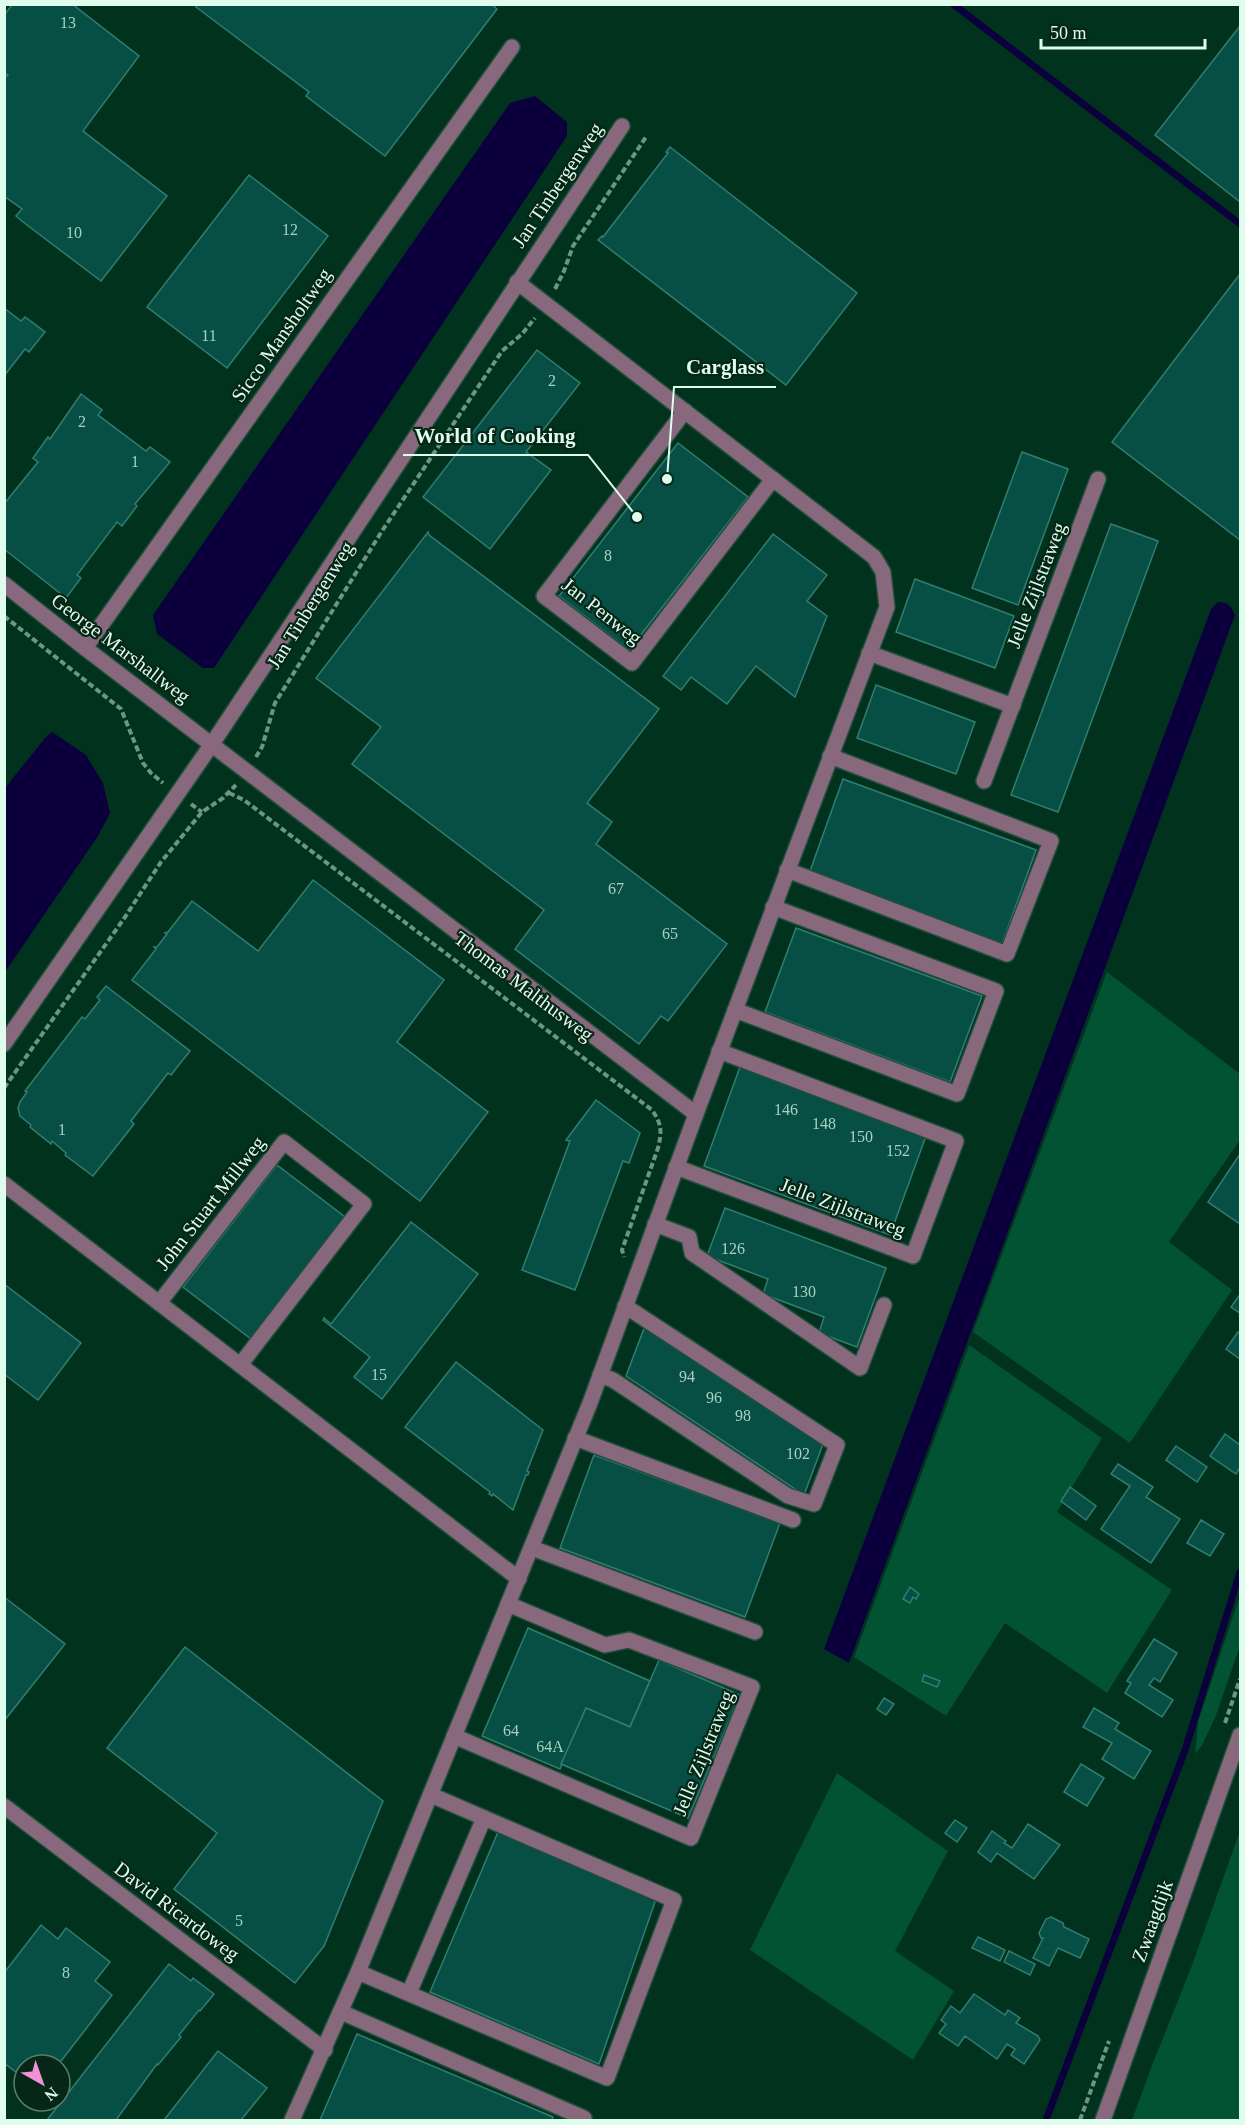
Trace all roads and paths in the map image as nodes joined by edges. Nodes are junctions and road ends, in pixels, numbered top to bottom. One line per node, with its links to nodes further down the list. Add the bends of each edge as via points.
1 (512, 47): 11 (street, Sicco Mansholtweg)
2 (622, 126): 4 (street, Jan Tinbergenweg)
3 (646, 137): 5 (path, Jan Tinbergenweg, via 573,246)
4 (517, 282): 5 (street); 14 (street, Jan Tinbergenweg)
5 (546, 304): 6 (street); 16 (path, Jan Tinbergenweg, via 502,351 382,531 274,702 262,747)
6 (685, 411): 7 (street); 7 (street, Jan Penweg, via 544,596 632,663)
7 (772, 479): 12 (street, via 874,557 883,572 887,607)
8 (1098, 479): 13 (street, Jelle Zijlstraweg)
9 (4, 584): 11 (street, George Marshallweg)
10 (4, 616): 19 (path, via 121,709 143,763)
11 (85, 648): 14 (street, George Marshallweg)
12 (869, 653): 13 (street); 15 (street)
13 (1013, 705): 17 (street, Jelle Zijlstraweg)
14 (212, 744): 16 (street, Thomas Malthusweg); 19 (street, Jan Tinbergenweg)
15 (830, 756): 21 (street); 21 (street, via 1051,841 1008,954)
16 (247, 770): 18 (path, Jan Tinbergenweg); 27 (street, Thomas Malthusweg)
17 (984, 782)
18 (229, 793): 20 (path, Jan Tinbergenweg); 31 (path, Thomas Malthusweg, via 244,800 652,1110 662,1131 622,1250 625,1259)
19 (177, 795): 20 (path); 24 (street, Jan Tinbergenweg)
20 (202, 812): 26 (path, Jan Tinbergenweg, via 161,862)
21 (788, 870): 22 (street)
22 (773, 907): 23 (street); 23 (street, via 996,991 957,1094)
23 (735, 1010): 25 (street)
24 (4, 1044)
25 (719, 1051): 27 (street); 28 (street, Jelle Zijlstraweg, via 956,1141 913,1256)
26 (4, 1088)
27 (696, 1114): 28 (street)
28 (676, 1167): 30 (street)
29 (4, 1184): 32 (street, John Stuart Millweg)
30 (655, 1224): 31 (street); 33 (street, via 689,1237 692,1253 860,1368)
31 (640, 1266): 34 (street)
32 (159, 1303): 35 (street, John Stuart Millweg); 35 (street, John Stuart Millweg, via 284,1142 364,1204)
33 (884, 1305)
34 (625, 1306): 36 (street); 36 (street, via 837,1445 814,1504 788,1496 613,1380)
35 (240, 1365): 40 (street, John Stuart Millweg)
36 (600, 1376): 37 (street)
37 (575, 1438): 38 (street); 39 (street)
38 (793, 1520)
39 (532, 1548): 40 (street); 42 (street)
40 (519, 1579): 41 (street)
41 (508, 1604): 44 (street); 44 (street, Jelle Zijlstraweg, via 605,1645 628,1640 752,1687 691,1838)
42 (755, 1632)
43 (1240, 1735): 54 (street, Zwaagdijk)
44 (454, 1736): 45 (street)
45 (431, 1795): 47 (street); 48 (street)
46 (4, 1806): 51 (street, David Ricardoweg)
47 (484, 1818): 49 (street); 49 (street, via 674,1900 607,2078)
48 (358, 1972): 49 (street); 50 (street)
49 (409, 1993)
50 (341, 2012): 51 (street); 53 (street, via 584,2118)
51 (325, 2050): 52 (street)
52 (292, 2121)
53 (583, 2121)
54 (1103, 2121)

